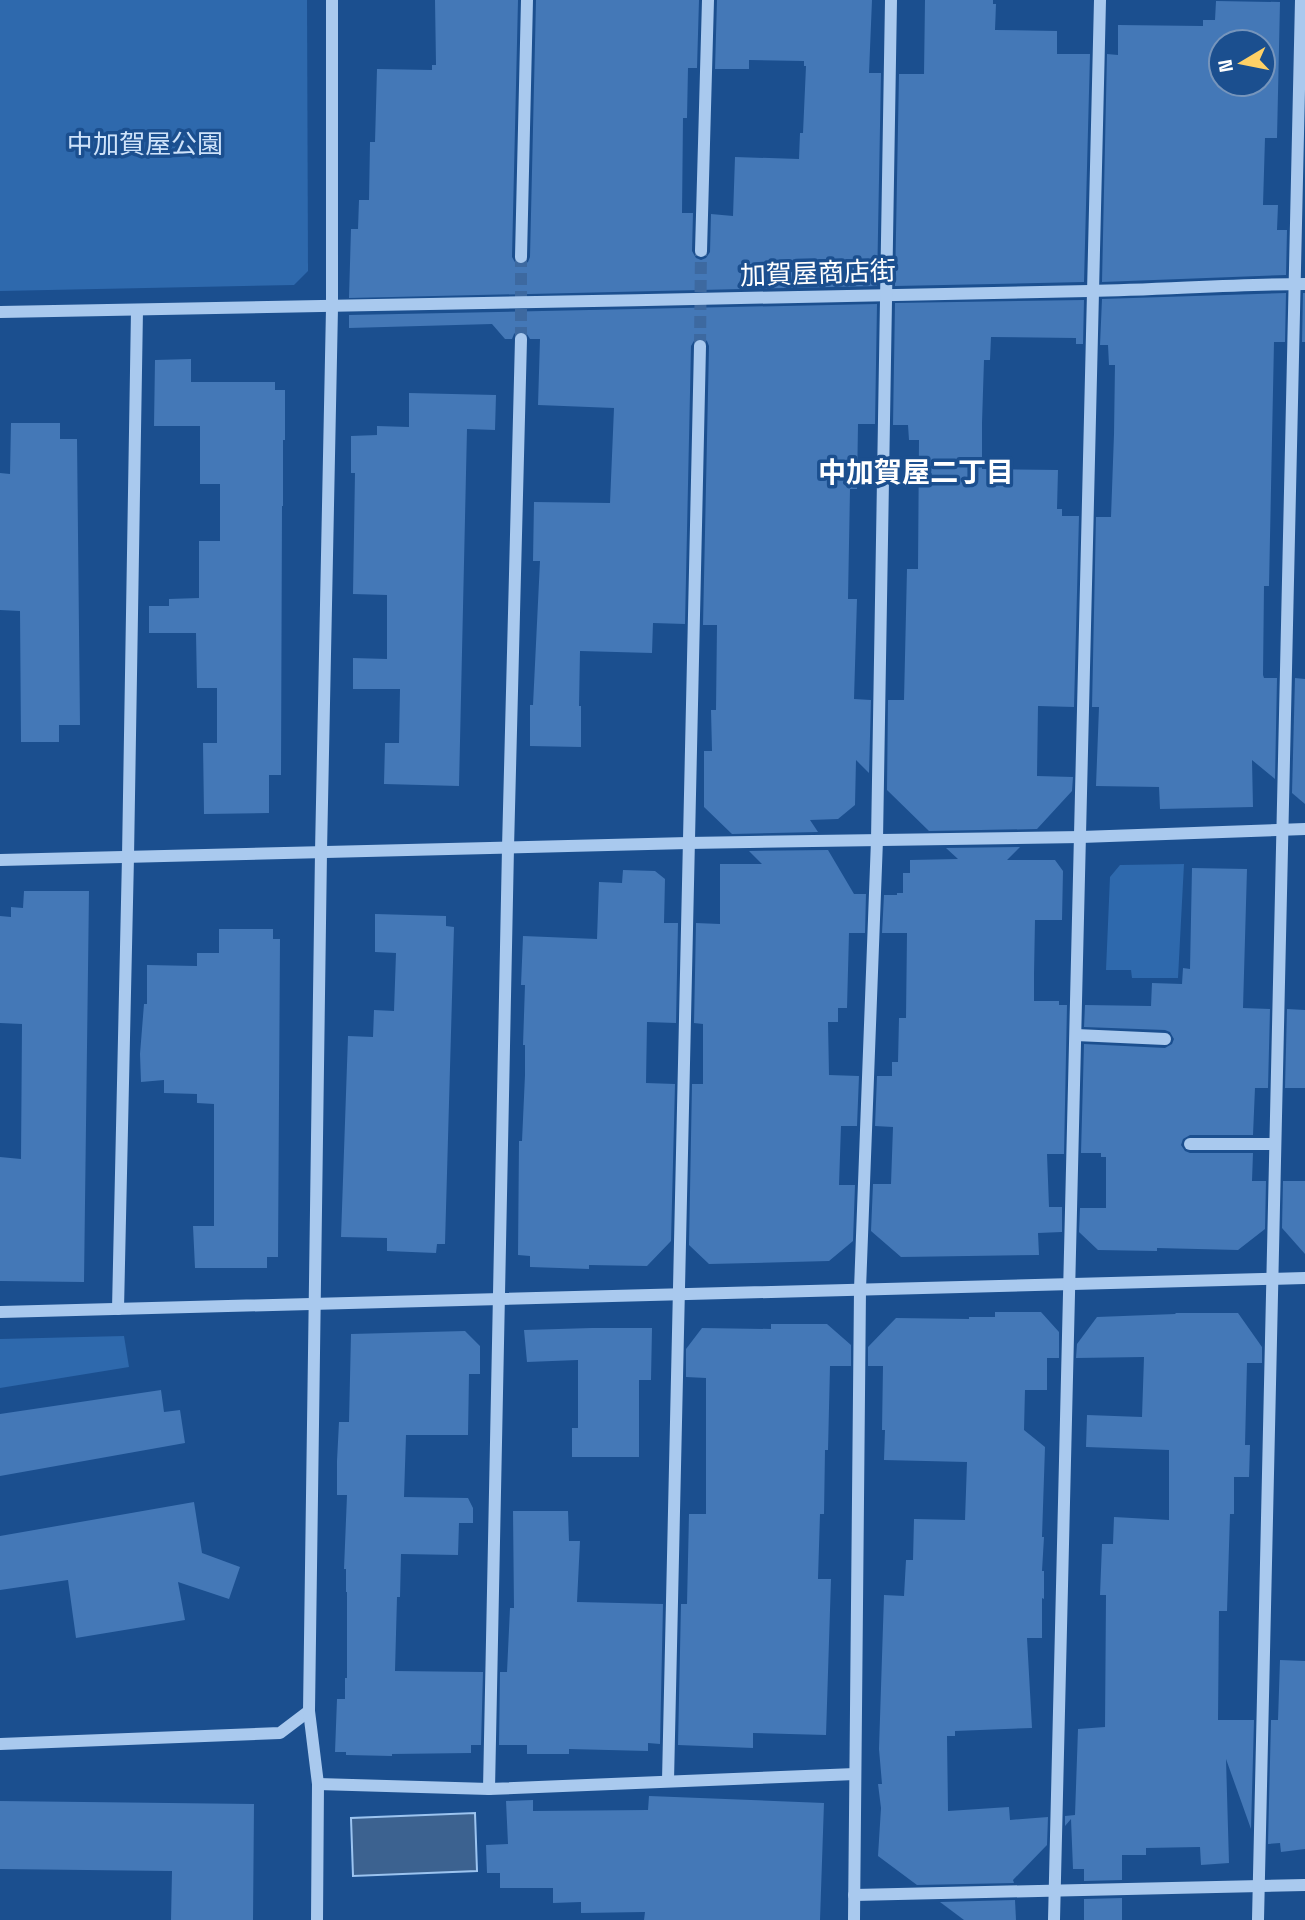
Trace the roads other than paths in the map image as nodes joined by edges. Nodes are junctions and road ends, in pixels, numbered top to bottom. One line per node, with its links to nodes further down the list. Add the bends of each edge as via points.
1 (332, 0): 12 (street)
2 (527, 0): 8 (street)
3 (708, 0): 7 (street)
4 (891, 0): 11 (street)
5 (1100, 0): 10 (street)
6 (1301, 0): 9 (street)
7 (701, 251)
8 (521, 257)
9 (1299, 284): 10 (street, 加賀屋商店街); 17 (street)
10 (1094, 291): 11 (street, 加賀屋商店街); 19 (street)
11 (887, 294): 12 (street, 加賀屋商店街); 20 (street)
12 (332, 308): 13 (street, 加賀屋商店街); 23 (street)
13 (137, 310): 14 (street, 加賀屋商店街); 24 (street)
14 (0, 312)
15 (521, 339): 22 (street)
16 (700, 346): 21 (street)
17 (1282, 829): 18 (street); 19 (street); 29 (street)
18 (1305, 830)
19 (1081, 837): 20 (street); 26 (street)
20 (877, 840): 21 (street); 33 (street)
21 (688, 843): 22 (street); 34 (street)
22 (508, 848): 23 (street); 35 (street)
23 (321, 852): 24 (street); 36 (street)
24 (128, 857): 25 (street); 37 (street)
25 (0, 860)
26 (1076, 1035): 27 (street); 32 (street)
27 (1165, 1039)
28 (1190, 1144): 29 (street)
29 (1275, 1144): 31 (street)
30 (1305, 1278): 31 (street)
31 (1272, 1279): 32 (street); 45 (street)
32 (1070, 1285): 33 (street); 47 (street)
33 (860, 1289): 34 (street); 41 (street)
34 (679, 1293): 35 (street); 42 (street)
35 (499, 1298): 36 (street); 44 (street)
36 (315, 1305): 37 (street); 39 (street)
37 (118, 1310): 38 (street)
38 (0, 1312)
39 (309, 1711): 40 (street, via 280,1733); 43 (street)
40 (0, 1744)
41 (855, 1774): 42 (street); 48 (street)
42 (668, 1780): 44 (street)
43 (318, 1784): 44 (street); 49 (street)
44 (489, 1789)
45 (1258, 1885): 46 (street); 47 (street); 52 (street)
46 (1305, 1885)
47 (1055, 1890): 48 (street); 51 (street)
48 (854, 1895): 50 (street)
49 (317, 1920)
50 (854, 1920)
51 (1054, 1920)
52 (1258, 1920)

